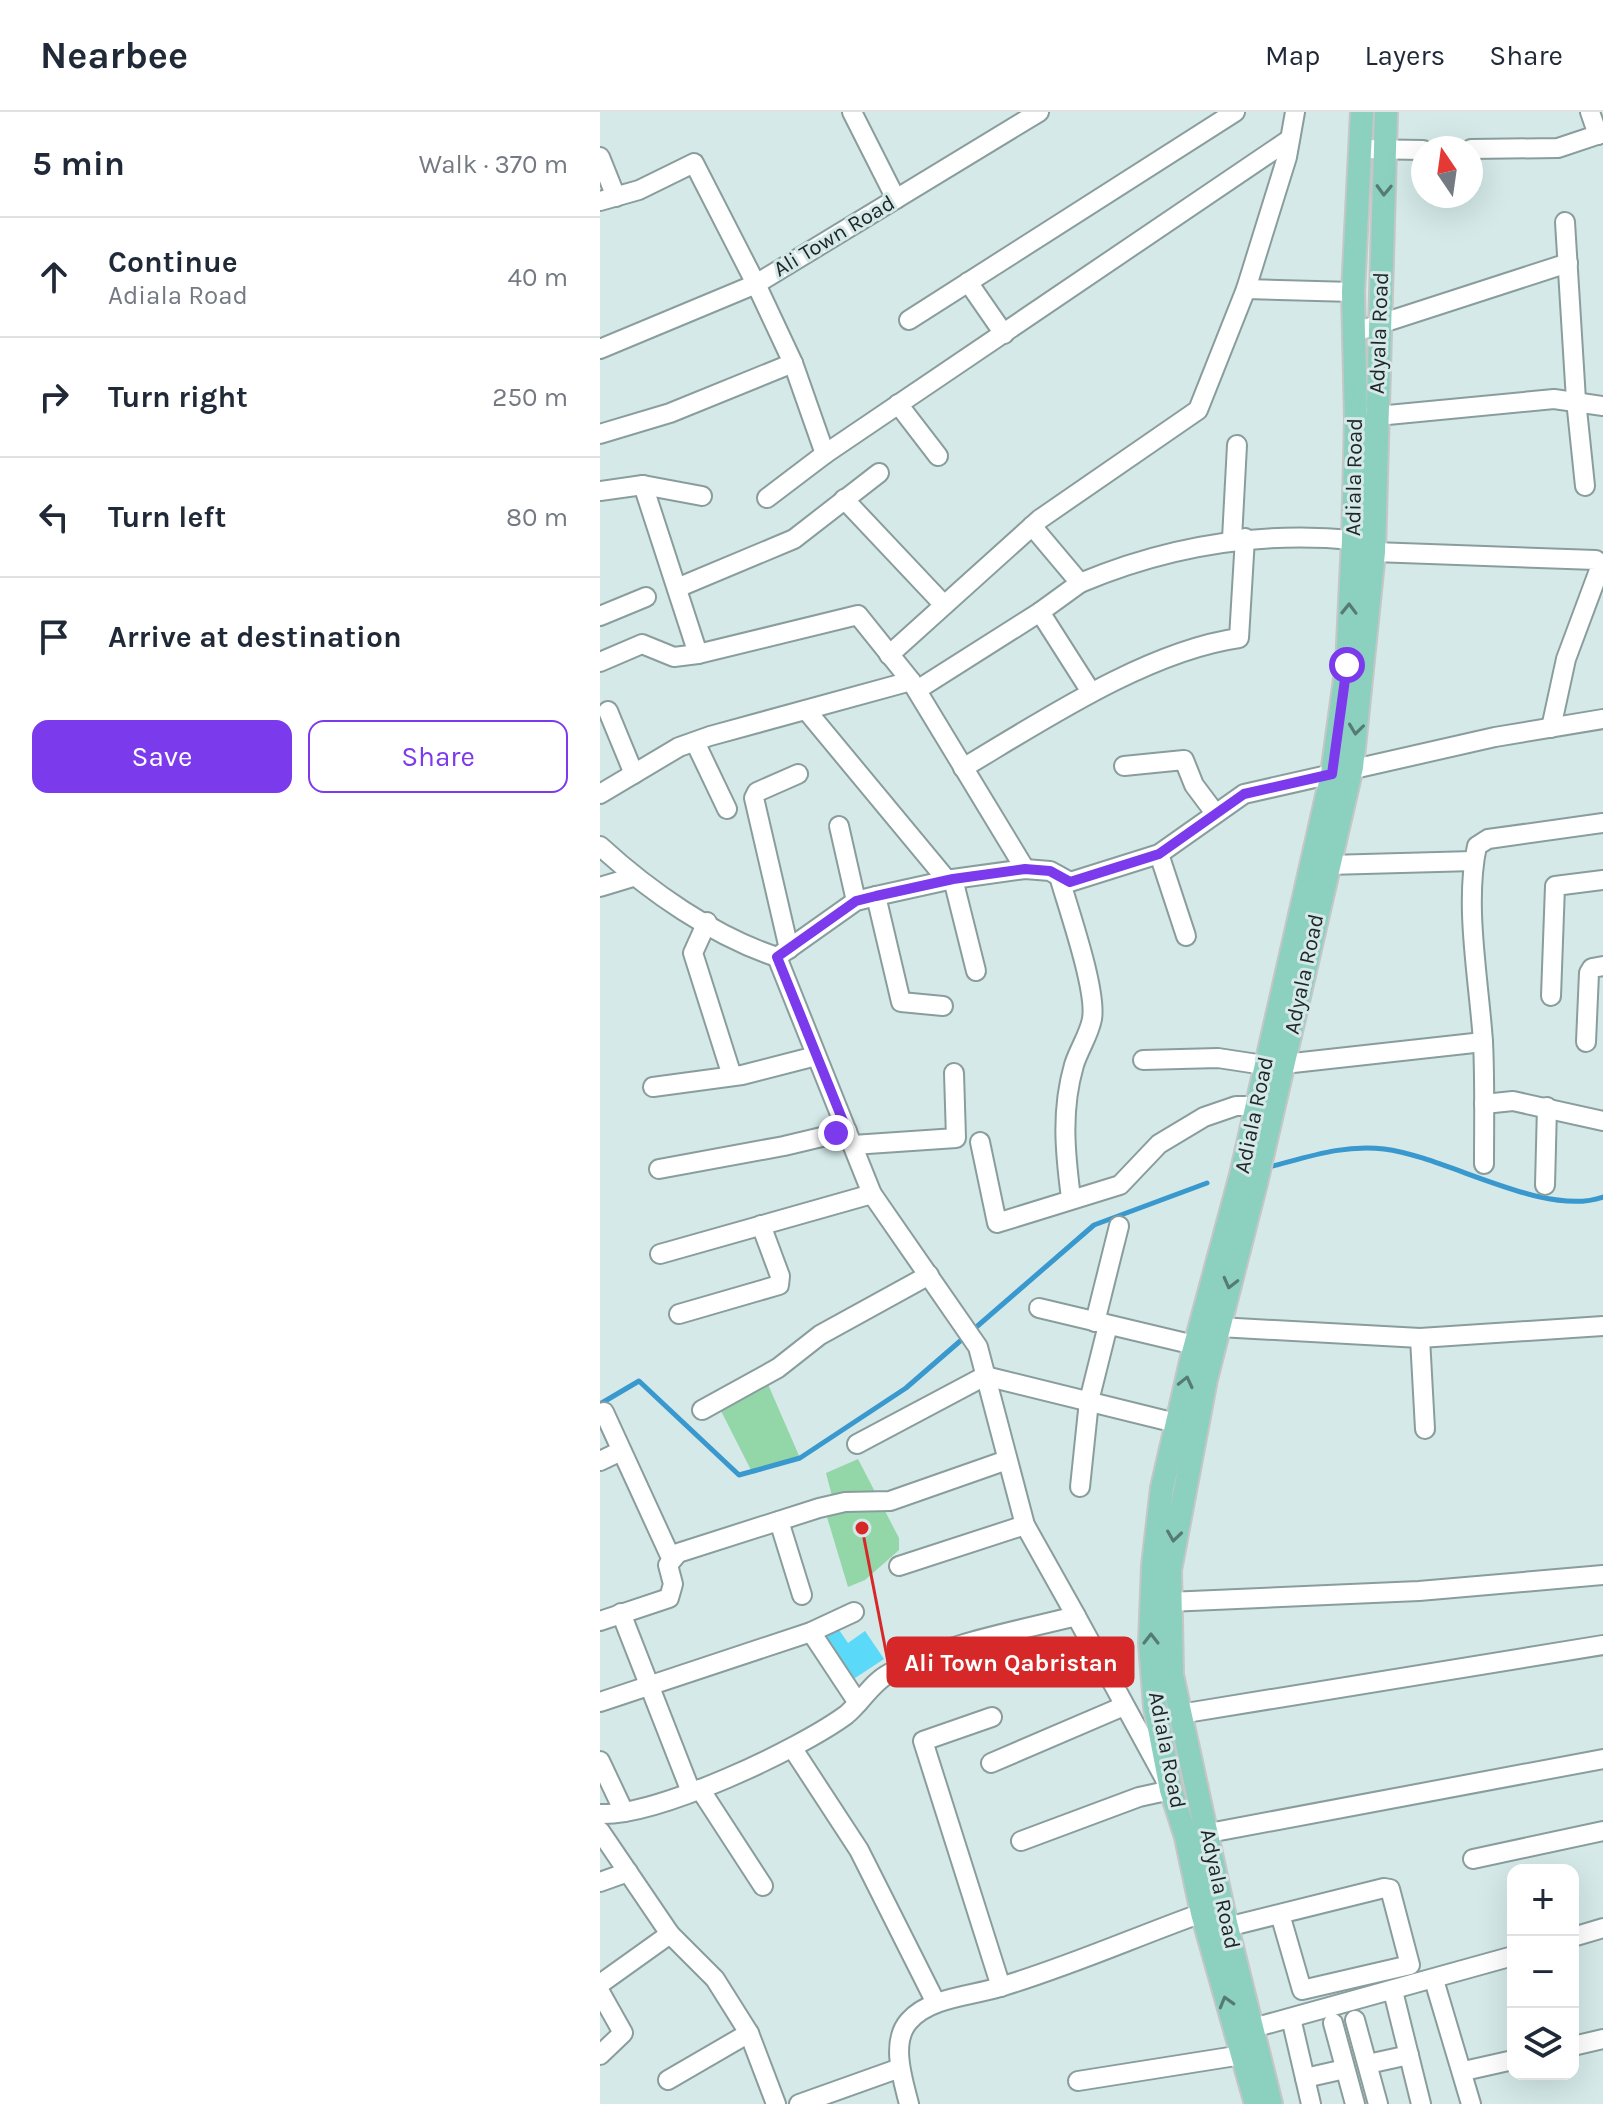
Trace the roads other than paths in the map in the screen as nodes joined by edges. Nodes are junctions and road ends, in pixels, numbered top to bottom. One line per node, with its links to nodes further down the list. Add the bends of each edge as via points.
1 (852, 112): 16 (street)
2 (1039, 112): 16 (street, Ali Town Road)
3 (1235, 112): 19 (street)
4 (1295, 112): 9 (street)
5 (1362, 112): 10 (main road, Adiala Road)
6 (1386, 112): 13 (main road, Adyala Road)
7 (1590, 112): 8 (street)
8 (1600, 134): 11 (street, via 1558,148)
9 (1290, 139): 21 (street); 26 (street)
10 (1360, 149): 13 (street); 22 (main road, Adiala Road)
11 (1483, 149)
12 (1411, 150): 13 (street)
13 (1385, 151): 24 (main road, Adyala Road, one-way to 24)
14 (600, 157): 15 (street)
15 (608, 199): 20 (street, Ali Town Road, via 694,163)
16 (896, 199): 20 (street, Ali Town Road)
17 (1565, 222): 18 (street)
18 (1568, 263): 24 (street); 29 (street)
19 (968, 282): 23 (street); 26 (street)
20 (756, 284): 27 (street); 28 (street)
21 (1246, 289): 22 (street); 44 (street, via 1198,410)
22 (1353, 292): 25 (main road, Adiala Road)
23 (909, 320)
24 (1380, 324): 25 (street); 32 (main road, Adyala Road)
25 (1352, 333): 32 (main road, Adiala Road)
26 (1004, 334): 30 (street)
27 (600, 349)
28 (793, 363): 33 (street, via 670,413); 35 (street)
29 (1576, 400): 31 (street); 32 (street); 39 (street)
30 (898, 404): 35 (street); 36 (street)
31 (1603, 406)
32 (1366, 417): 46 (main road, Adiala Road); 47 (main road, Adyala Road)
33 (600, 434)
34 (1237, 445): 45 (street)
35 (825, 454): 42 (street)
36 (938, 456)
37 (879, 473): 43 (street)
38 (643, 485): 40 (street); 41 (street); 49 (street)
39 (1585, 486)
40 (600, 491)
41 (702, 496)
42 (767, 498)
43 (844, 499): 49 (street, via 794,539); 51 (street)
44 (1032, 526): 48 (street); 51 (street)
45 (1239, 539): 46 (street, via 1301,535); 48 (street, via 1120,566); 58 (street, via 1239,638 1212,642)
46 (1353, 540): 66 (main road, Adiala Road, one-way to 46)
47 (1374, 552): 62 (street, via 1596,560 1601,565 1566,659); 66 (main road, Adyala Road, one-way to 66)
48 (1080, 583): 52 (street)
49 (677, 588): 54 (street)
50 (646, 597): 53 (street)
51 (944, 605): 55 (street)
52 (1040, 612): 57 (street); 58 (street)
53 (600, 616)
54 (698, 654): 55 (street, via 858,615); 56 (street, via 674,657 642,644)
55 (889, 655): 57 (street)
56 (600, 662)
57 (914, 686): 59 (street); 65 (street)
58 (1091, 692): 65 (street)
59 (806, 710): 63 (street); 81 (street)
60 (608, 711): 67 (street)
61 (1603, 719): 62 (street)
62 (1551, 728): 66 (street)
63 (695, 742): 67 (street); 70 (street)
64 (1124, 766): 71 (street, via 1184,760)
65 (963, 768): 78 (street)
66 (1342, 770): 71 (street, via 1244,794); 77 (main road, Adyala Road); 97 (main road, Adiala Road)
67 (634, 774): 69 (street)
68 (798, 774): 88 (street, via 754,798)
69 (600, 794)
70 (727, 809)
71 (1215, 813): 75 (street)
72 (1603, 823): 76 (street, via 1488,839 1477,846)
73 (839, 826): 85 (street)
74 (600, 846): 80 (street)
75 (1159, 854): 79 (street, via 1070,882); 87 (street)
76 (1474, 861): 77 (street); 93 (street)
77 (1328, 865): 97 (main road, Adyala Road)
78 (1025, 869): 79 (street); 81 (street)
79 (1059, 876): 111 (street, via 1092,1017 1075,1060 1066,1106 1063,1141)
80 (633, 877): 83 (street); 86 (street)
81 (950, 879): 84 (street); 90 (street)
82 (1603, 880): 91 (street, via 1555,886)
83 (600, 887)
84 (876, 896): 85 (street); 92 (street, via 901,1002)
85 (856, 901): 88 (street)
86 (707, 922): 88 (street, via 747,947); 99 (street, via 693,953)
87 (1186, 936)
88 (783, 953): 95 (street)
89 (1603, 966): 94 (street, via 1589,973)
90 (976, 971)
91 (1551, 996)
92 (943, 1006)
93 (1483, 1042): 97 (street); 101 (street)
94 (1586, 1042)
95 (816, 1056): 99 (street); 105 (street)
96 (1143, 1060): 97 (street, via 1218,1058)
97 (1274, 1065): 102 (main road, Adiala Road); 121 (main road, Adyala Road, one-way to 121)
98 (954, 1073): 105 (street, via 956,1138)
99 (732, 1076): 100 (street)
100 (653, 1087)
101 (1484, 1104): 103 (street, via 1513,1101); 107 (street)
102 (1255, 1106): 111 (street, via 1236,1106 1204,1117 1159,1144 1120,1185); 121 (main road, Adiala Road)
103 (1547, 1107): 104 (street); 109 (street)
104 (1603, 1121)
105 (850, 1138): 108 (street); 110 (street)
106 (980, 1142): 111 (street, via 997,1223)
107 (1484, 1164)
108 (659, 1169)
109 (1545, 1185)
110 (872, 1194): 112 (street); 115 (street)
111 (1071, 1198)
112 (761, 1225): 114 (street); 117 (street, via 779,1285)
113 (1119, 1226): 118 (street)
114 (660, 1254)
115 (929, 1275): 122 (street, via 973,1339); 124 (street, via 820,1335 778,1368)
116 (1039, 1308): 118 (street)
117 (679, 1314)
118 (1102, 1324): 121 (street); 123 (street)
119 (1603, 1326): 120 (street)
120 (1420, 1338): 121 (street); 127 (street)
121 (1209, 1341): 126 (main road, Adiala Road)
122 (985, 1376): 123 (street); 128 (street); 130 (street)
123 (1089, 1401): 126 (street); 132 (street)
124 (702, 1410)
125 (604, 1412): 129 (street)
126 (1186, 1426): 139 (main road, Adyala Road, one-way to 139); 157 (main road, Adiala Road, one-way to 126, via 1155,1707 1150,1643 1162,1488)
127 (1425, 1429)
128 (857, 1444)
129 (621, 1451): 131 (street); 135 (street)
130 (1007, 1460): 133 (street, via 890,1501 845,1502); 134 (street)
131 (600, 1461)
132 (1080, 1487)
133 (779, 1521): 135 (street); 138 (street)
134 (1025, 1525): 136 (street); 142 (street)
135 (671, 1558): 141 (street, via 669,1598)
136 (899, 1566)
137 (1603, 1575): 139 (street, via 1419,1591)
138 (802, 1595)
139 (1168, 1602): 150 (main road, Adyala Road)
140 (854, 1612): 144 (street)
141 (621, 1613): 143 (street); 146 (street)
142 (1076, 1616): 148 (street, via 939,1651 886,1675); 149 (street)
143 (600, 1621)
144 (811, 1632): 146 (street); 148 (street)
145 (1603, 1645): 150 (street)
146 (648, 1685): 147 (street); 156 (street)
147 (600, 1702)
148 (858, 1703): 152 (street)
149 (1124, 1706): 155 (street); 157 (street)
150 (1180, 1714): 162 (main road, Adyala Road)
151 (992, 1717): 177 (street, via 923,1741)
152 (793, 1749): 156 (street); 180 (street, via 859,1850)
153 (1603, 1759): 162 (street)
154 (600, 1761): 158 (street)
155 (991, 1763)
156 (696, 1790): 158 (street); 167 (street)
157 (1171, 1790): 162 (main road, Adiala Road); 163 (street)
158 (624, 1812): 159 (street)
159 (600, 1814)
160 (600, 1831): 165 (street)
161 (1603, 1831): 164 (street)
162 (1197, 1835): 168 (main road, Adiala Road); 170 (main road, Adyala Road)
163 (1021, 1841)
164 (1473, 1859)
165 (628, 1872): 166 (street); 172 (street)
166 (600, 1882)
167 (763, 1886)
168 (1202, 1913): 177 (street); 186 (main road, Adiala Road, one-way to 168)
169 (1280, 1914): 169 (street, via 1390,1889 1410,1965 1302,1990); 170 (street)
170 (1227, 1927): 186 (main road, Adyala Road)
171 (1603, 1928): 173 (street)
172 (670, 1934): 176 (street); 184 (street, via 715,1979)
173 (1576, 1936)
174 (1507, 1958): 175 (street)
175 (1434, 1980): 178 (street); 194 (street)
176 (600, 1984)
177 (1001, 1987): 180 (street)
178 (1393, 1991): 181 (street); 189 (street)
179 (600, 1992): 188 (street, via 623,2033)
180 (936, 2003): 192 (street, via 908,2021 900,2042)
181 (1291, 2018): 186 (street); 195 (street)
182 (1355, 2020): 191 (street)
183 (1333, 2023): 193 (street)
184 (749, 2033): 196 (street); 199 (street)
185 (1603, 2039): 187 (street)
186 (1244, 2040): 197 (street); 202 (main road, Adiala Road); 203 (main road, Adyala Road)
187 (1579, 2045)
188 (600, 2055)
189 (1409, 2055): 191 (street); 198 (street)
190 (1507, 2061): 194 (street)
191 (1368, 2064): 206 (street)
192 (900, 2068): 200 (street); 201 (street)
193 (1345, 2069): 195 (street); 205 (street)
194 (1464, 2071): 207 (street)
195 (1305, 2078): 204 (street)
196 (668, 2080)
197 (1078, 2081)
198 (1414, 2103)
199 (776, 2104)
200 (799, 2104)
201 (909, 2104)
202 (1256, 2104)
203 (1271, 2104)
204 (1311, 2104)
205 (1355, 2104)
206 (1378, 2104)
207 (1471, 2104)

